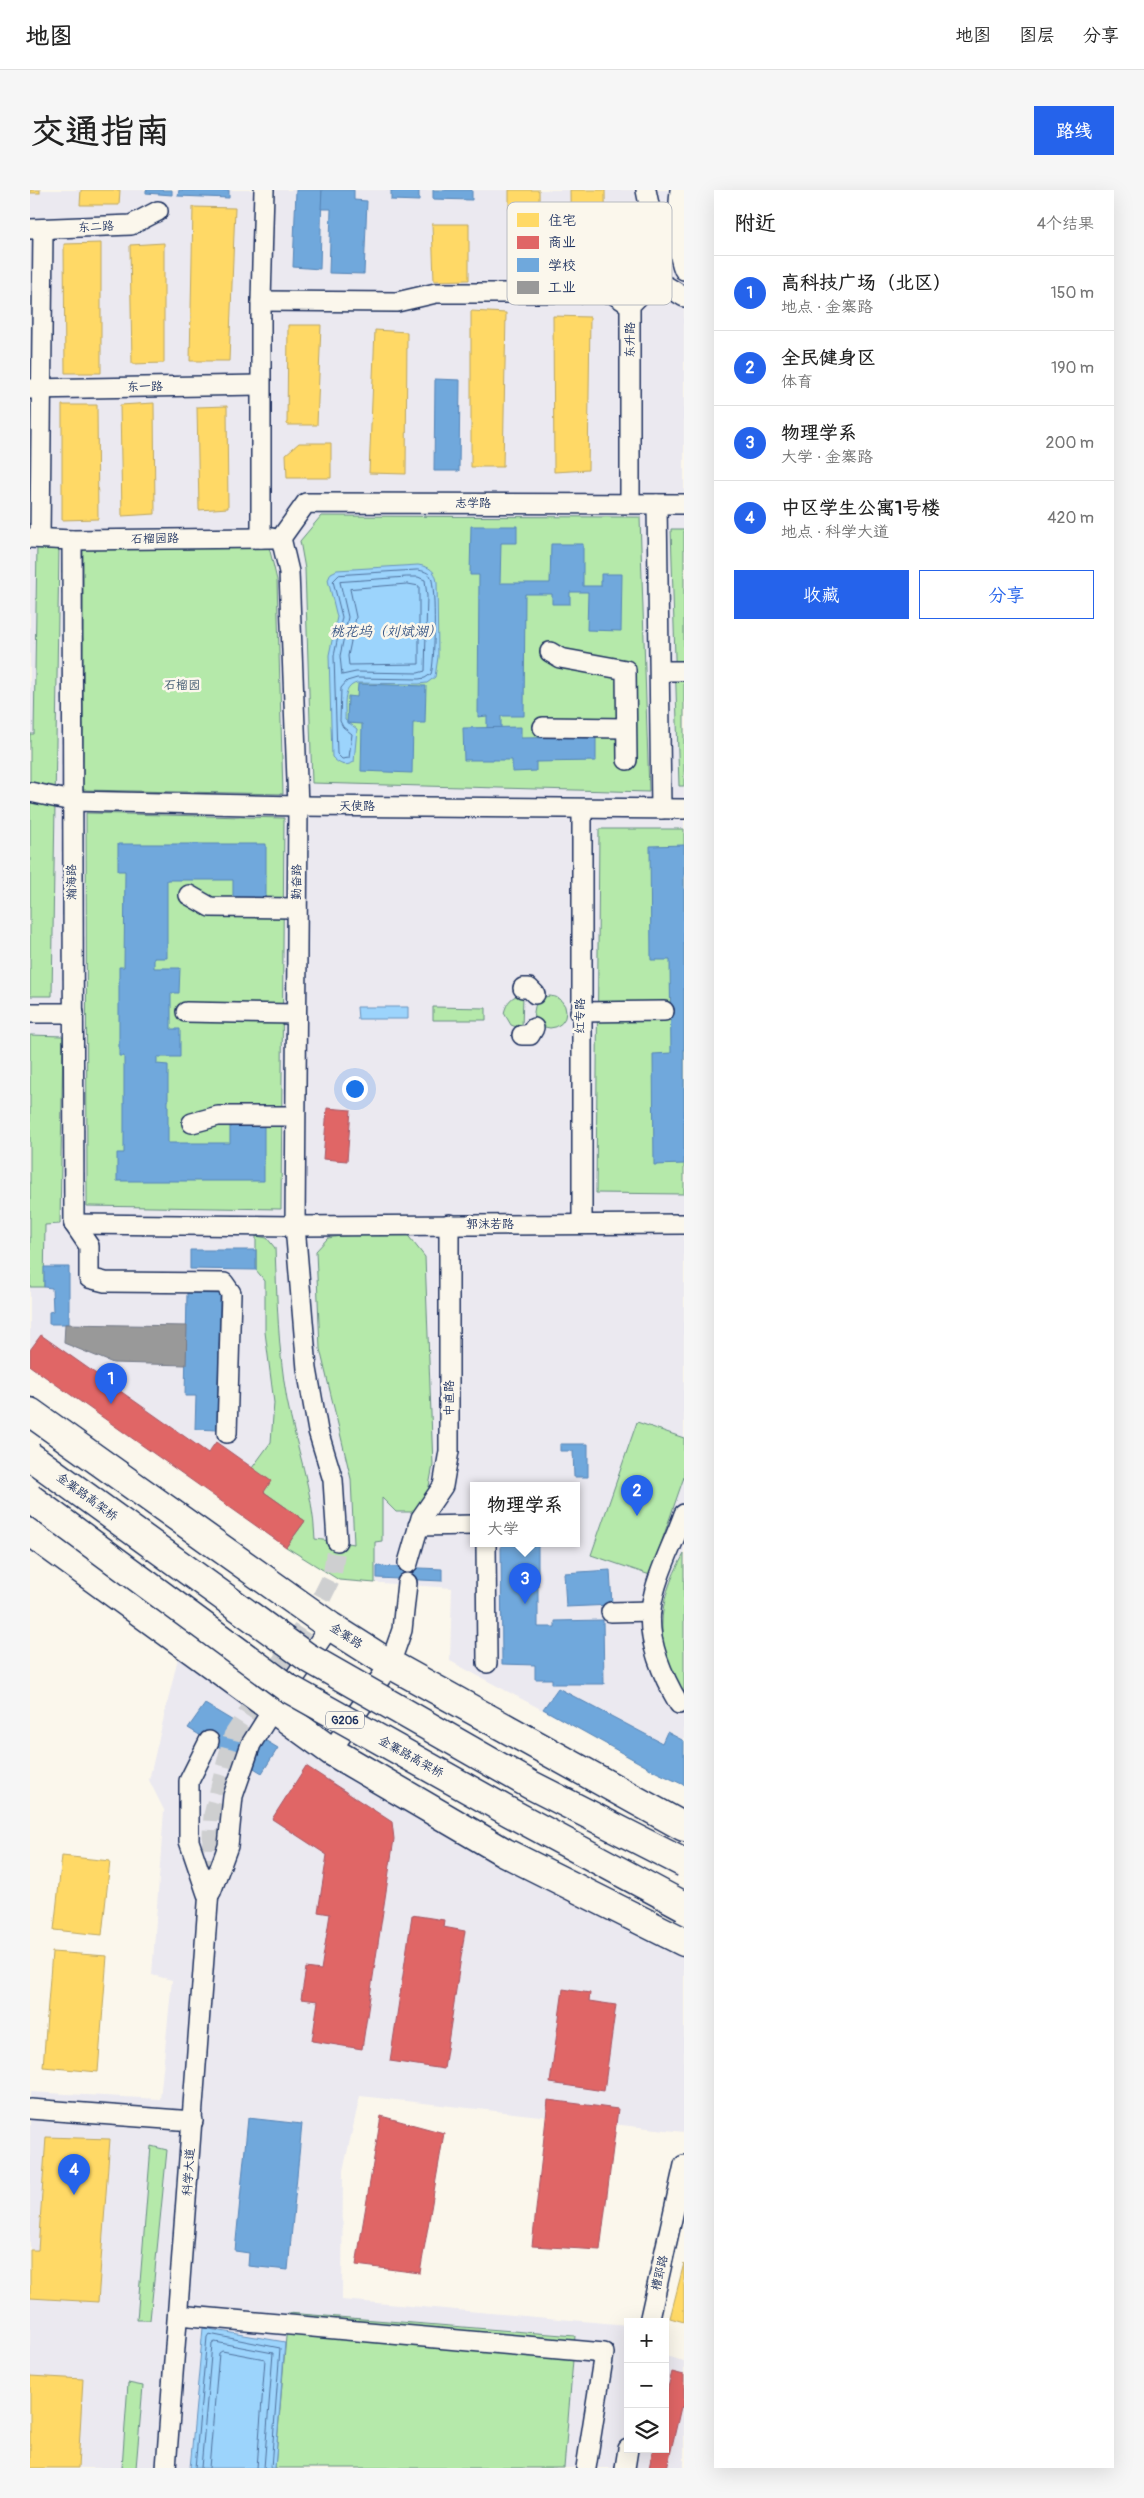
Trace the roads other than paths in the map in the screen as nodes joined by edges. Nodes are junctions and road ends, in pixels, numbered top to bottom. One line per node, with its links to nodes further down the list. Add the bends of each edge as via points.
1 (264, 190): 10 (street)
2 (680, 190): 5 (street)
3 (158, 211): 4 (street, 东二路, via 131,225)
4 (37, 229): 13 (street)
5 (681, 229): 6 (street)
6 (684, 270)
7 (672, 290): 9 (street)
8 (507, 293): 10 (street, via 436,293 397,302)
9 (684, 297)
10 (261, 301): 12 (street)
11 (630, 305): 14 (street, 东升路)
12 (260, 385): 13 (street, 东一路); 18 (street)
13 (36, 389): 17 (street)
14 (630, 502): 15 (street, 志学路); 19 (street, 志学路, via 306,503)
15 (658, 504): 16 (street, 志学路); 22 (street)
16 (684, 504)
17 (35, 538): 20 (street, 石榴园路)
18 (261, 538): 19 (street, 石榴园路); 20 (street, 石榴园路)
19 (281, 538): 29 (street, 勤奋路, via 289,572)
20 (72, 540): 28 (street, 瀚海路)
21 (550, 652): 25 (street, via 560,658 626,670)
22 (660, 671): 23 (street); 30 (street)
23 (684, 671)
24 (543, 727): 25 (street)
25 (626, 728): 26 (street)
26 (627, 760)
27 (30, 792): 28 (street, 天使路)
28 (72, 801): 29 (street, 天使路); 39 (street, 瀚海路)
29 (298, 806): 32 (street, 天使路); 34 (street, 勤奋路)
30 (661, 809): 31 (street, 天使路); 32 (street, 天使路)
31 (684, 809)
32 (582, 810): 37 (street, 红专路)
33 (189, 895): 34 (street, via 210,907)
34 (296, 908): 40 (street, 勤奋路)
35 (664, 1011): 37 (street)
36 (186, 1012): 40 (street)
37 (580, 1012): 43 (street, 红专路)
38 (30, 1013): 39 (street)
39 (74, 1013): 44 (street, 瀚海路)
40 (295, 1014): 41 (street, 勤奋路)
41 (295, 1116): 42 (street, via 218,1116); 47 (street, 勤奋路)
42 (192, 1124)
43 (582, 1223): 45 (street, 郭沫若路); 46 (street, 郭沫若路)
44 (74, 1224): 47 (street, 郭沫若路); 49 (street, via 89,1246 89,1278 104,1282 224,1283 231,1293)
45 (449, 1224): 47 (street, 郭沫若路); 54 (street, 中直路, via 449,1451 443,1486)
46 (684, 1224)
47 (296, 1226): 56 (street, 勤奋路, via 307,1370 318,1431 333,1480)
48 (30, 1412): 62 (highway, 金寨路)
49 (227, 1433)
50 (30, 1456): 70 (highway, 金寨路高架桥, bridge, via 308,1657 531,1785)
51 (30, 1498): 73 (highway, 金寨路高架桥 / G206, bridge, via 286,1687)
52 (684, 1514): 60 (street)
53 (470, 1525): 54 (street)
54 (418, 1526): 58 (street, 中直路)
55 (30, 1532): 66 (highway)
56 (337, 1541)
57 (486, 1547): 63 (street)
58 (408, 1563)
59 (407, 1583): 64 (street, via 402,1630)
60 (651, 1611): 61 (street); 65 (street, via 654,1645 663,1676)
61 (611, 1612)
62 (330, 1626): 64 (highway, 金寨路); 66 (street)
63 (487, 1662)
64 (390, 1664): 68 (street); 69 (highway, 金寨路)
65 (679, 1704)
66 (273, 1709): 68 (highway); 72 (street, via 251,1744 233,1796 228,1846)
67 (209, 1741): 72 (street, via 189,1781 189,1841)
68 (331, 1751): 74 (highway, via 504,1852)
69 (684, 1827)
70 (684, 1863)
71 (210, 1877): 72 (street, 科学大道)
72 (208, 1897): 76 (street, 科学大道)
73 (684, 1906)
74 (684, 1942)
75 (30, 2109): 76 (street)
76 (193, 2121): 78 (street, 科学大道)
77 (684, 2165): 79 (street, 槽郢路)
78 (178, 2315): 81 (street, 科学大道); 82 (street, via 604,2354)
79 (650, 2318)
80 (627, 2453): 83 (street)
81 (166, 2468)
82 (586, 2468)
83 (625, 2468)

